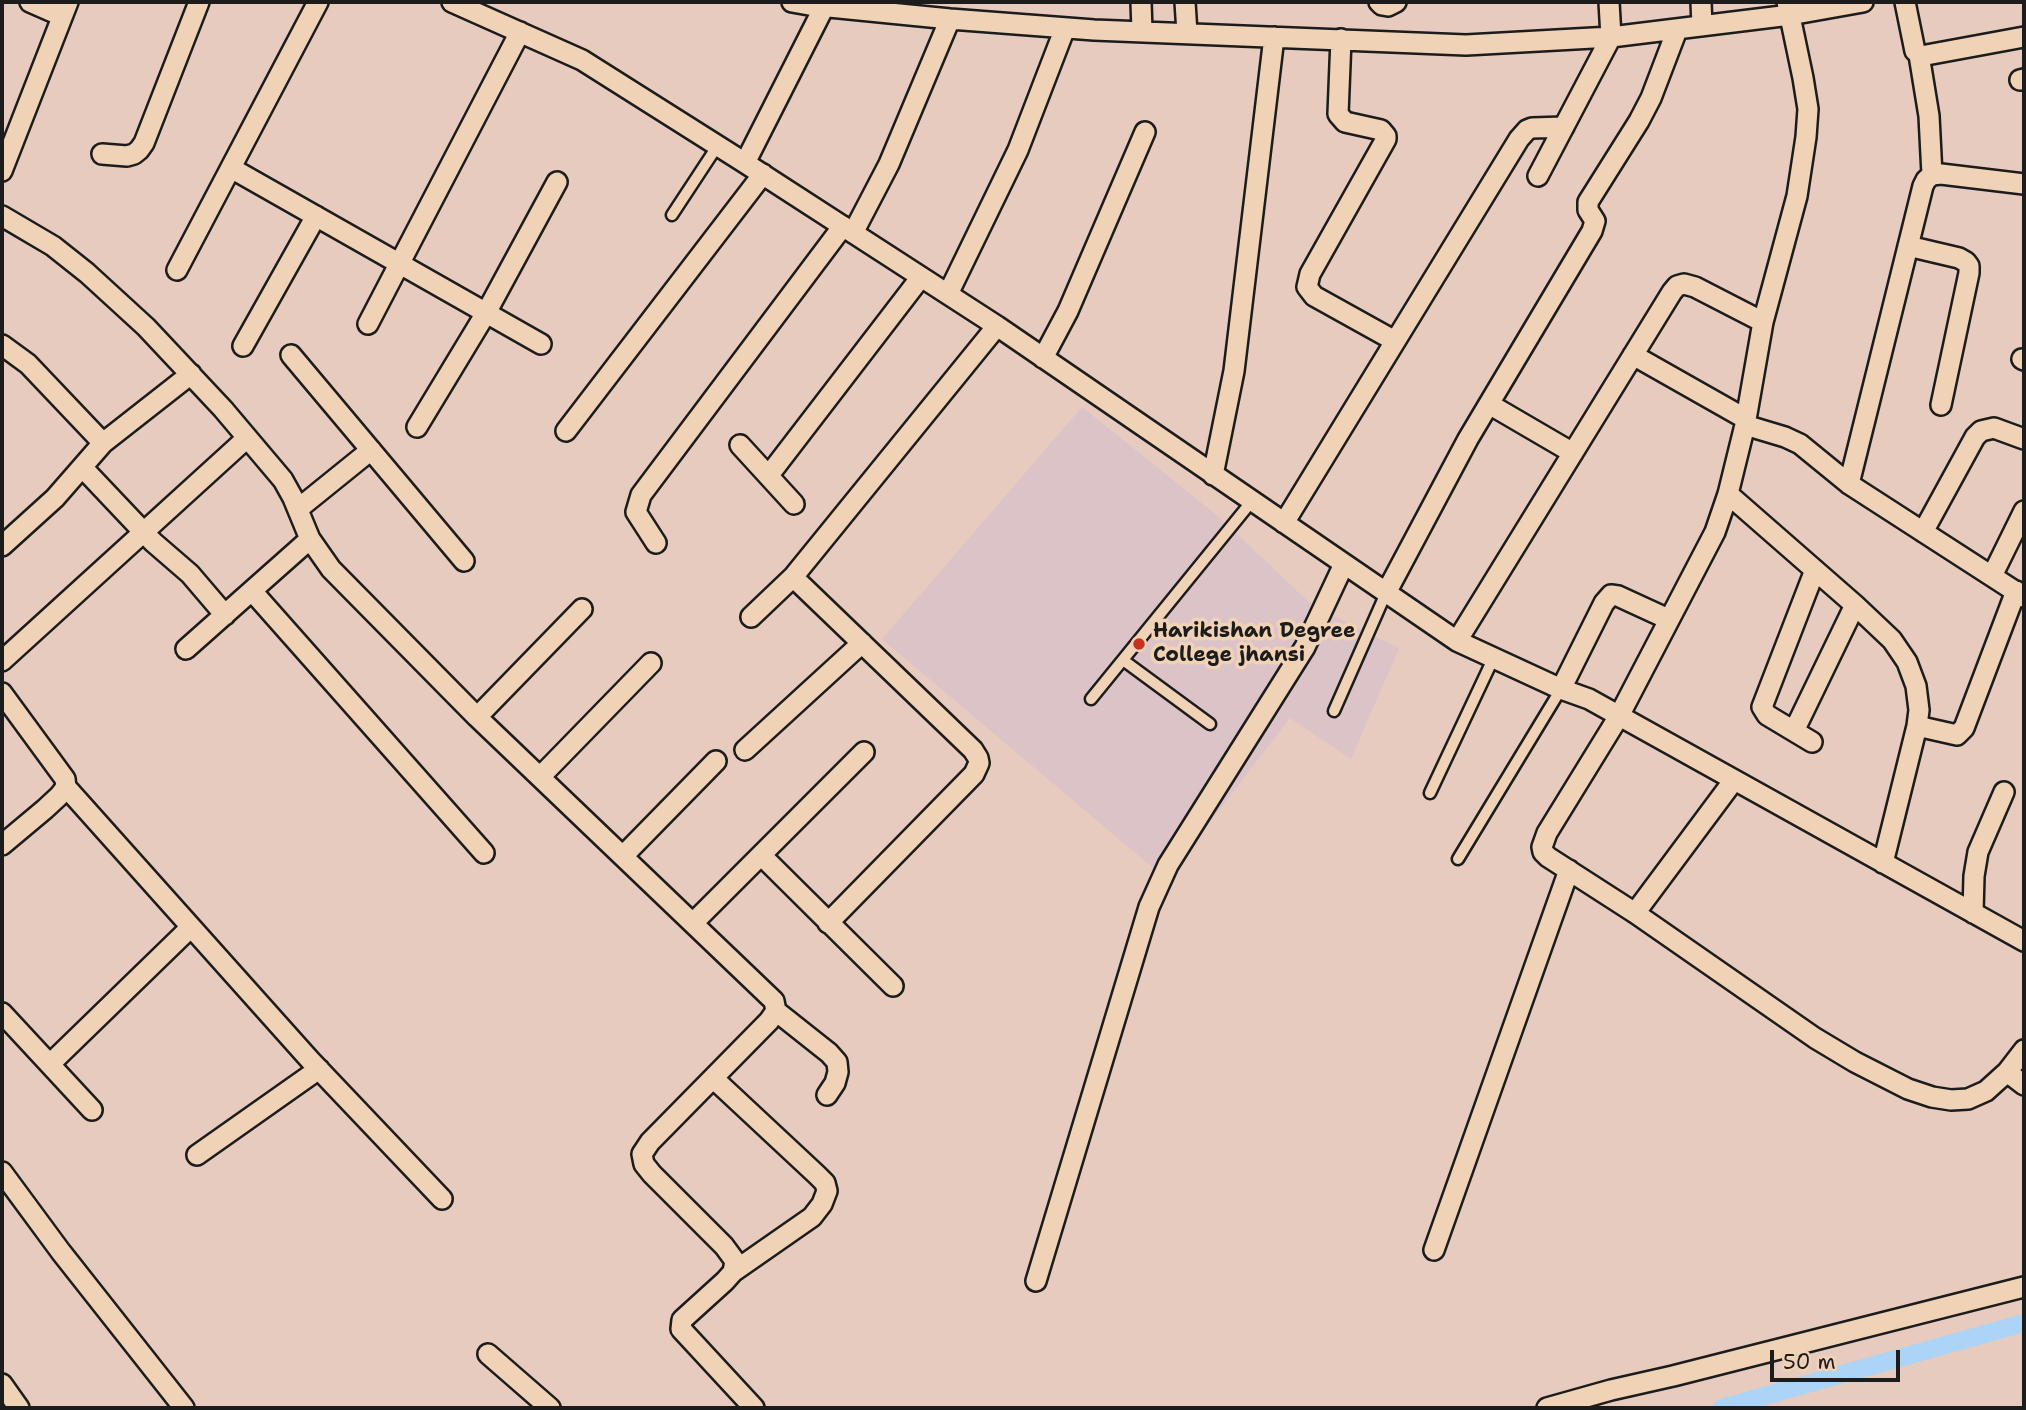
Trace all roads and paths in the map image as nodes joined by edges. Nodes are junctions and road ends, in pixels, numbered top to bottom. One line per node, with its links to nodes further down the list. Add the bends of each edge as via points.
1 (30, 2): 16 (street)
2 (199, 2): 32 (street, via 144,143 127,156)
3 (318, 2): 34 (street)
4 (452, 2): 21 (street)
5 (792, 2): 14 (street)
6 (1141, 2): 22 (street)
7 (1185, 2): 23 (street)
8 (1379, 2): 9 (street, via 1388,6)
9 (1396, 2)
10 (1609, 2): 25 (street)
11 (1701, 2): 18 (street)
12 (1905, 2): 28 (street)
13 (1850, 3): 15 (street)
14 (824, 7): 17 (street); 33 (street)
15 (1788, 8): 18 (street); 51 (street, via 1806,99 1806,137 1797,196)
16 (65, 9): 35 (street)
17 (950, 19): 19 (street); 44 (street, via 889,163)
18 (1702, 26): 20 (street)
19 (1065, 28): 22 (street); 49 (street, via 1018,150)
20 (1677, 30): 25 (street); 62 (street, via 1651,98 1588,202 1595,221 1592,232)
21 (520, 32): 31 (street, via 582,60); 46 (street)
22 (1142, 32): 23 (street)
23 (1187, 33): 24 (street)
24 (1274, 37): 27 (street); 75 (street, via 1234,372)
25 (1611, 37): 27 (street, via 1466,45); 29 (street)
26 (2024, 37): 28 (street)
27 (1342, 39): 54 (street, via 1338,114 1345,122 1381,130 1386,139 1307,287 1314,296)
28 (1919, 55): 37 (street)
29 (1564, 127): 38 (street); 54 (street, via 1532,128 1519,139)
30 (1144, 132): 60 (street, via 1068,311)
31 (718, 145): 33 (street); 41 (lane)
32 (102, 154)
33 (745, 163): 36 (street)
34 (230, 169): 43 (street); 47 (street)
35 (2, 170)
36 (763, 174): 44 (street); 66 (street)
37 (1932, 174): 40 (street); 45 (street, via 1923,186)
38 (1538, 176)
39 (557, 182): 50 (street)
40 (2024, 184)
41 (672, 215)
42 (2, 216): 61 (street, via 87,273)
43 (316, 216): 46 (street); 57 (street)
44 (848, 230): 48 (street); 86 (street, via 641,495 636,512)
45 (1908, 246): 63 (street, via 1959,258 1969,266); 76 (street)
46 (400, 264): 50 (street); 52 (street)
47 (177, 270)
48 (921, 277): 49 (street); 74 (street)
49 (948, 294): 53 (street)
50 (486, 313): 55 (street); 65 (street)
51 (1763, 322): 59 (street, via 1684,284 1672,292); 64 (street)
52 (368, 324)
53 (997, 326): 60 (street); 92 (street)
54 (1395, 341): 82 (street)
55 (541, 344)
56 (2, 345): 69 (street, via 28,364)
57 (243, 346)
58 (291, 355): 71 (street)
59 (1633, 355): 64 (street); 72 (street)
60 (1043, 358): 75 (street)
61 (191, 374): 67 (street); 69 (street)
62 (1489, 404): 72 (street); 94 (street)
63 (1941, 405)
64 (1746, 422): 76 (street, via 1800,444); 77 (street)
65 (417, 427)
66 (566, 431)
67 (247, 438): 80 (street, via 283,480); 84 (street)
68 (2024, 439): 83 (street, via 1994,428 1981,431)
69 (103, 443): 73 (street)
70 (740, 445): 74 (street)
71 (371, 450): 80 (street); 88 (street)
72 (1573, 453): 101 (street)
73 (82, 467): 84 (street); 87 (street)
74 (769, 475): 79 (street)
75 (1213, 475): 78 (street)
76 (1849, 484): 83 (street)
77 (1728, 494): 90 (street); 100 (street, via 1715,532)
78 (1252, 501): 82 (street); 105 (lane)
79 (794, 504)
80 (298, 509): 85 (street)
81 (2024, 510): 91 (street)
82 (1284, 523): 89 (street)
83 (1923, 532): 91 (street)
84 (144, 533): 98 (street); 106 (street)
85 (310, 539): 93 (street); 113 (street, via 331,569)
86 (656, 543)
87 (2, 546)
88 (464, 561)
89 (1344, 564): 94 (street); 155 (street, via 1305,647 1168,865 1149,907)
90 (1815, 570): 96 (street); 116 (street, via 1762,701 1767,715)
91 (1992, 576): 95 (street)
92 (793, 577): 99 (street); 102 (street)
93 (252, 591): 98 (street); 127 (street)
94 (1386, 593): 101 (street); 111 (lane)
95 (2020, 594): 115 (street, via 1964,729 1957,735)
96 (1855, 605): 115 (street, via 1892,640 1907,662 1916,686); 116 (street)
97 (582, 609): 113 (street)
98 (225, 615): 103 (street)
99 (751, 617)
100 (1668, 620): 108 (street, via 1611,595); 112 (street)
101 (1457, 641): 104 (street)
102 (862, 643): 118 (street); 136 (street, via 973,750 979,763 974,774)
103 (186, 649)
104 (1494, 657): 108 (street); 125 (lane)
105 (1123, 660): 110 (lane); 114 (lane)
106 (2, 661)
107 (651, 663): 121 (street)
108 (1561, 689): 112 (street); 130 (lane)
109 (2, 693): 123 (street, via 65,779)
110 (1091, 699)
111 (1334, 711)
112 (1619, 716): 122 (street); 132 (street, via 1543,840 1543,852)
113 (477, 717): 121 (street)
114 (1210, 724)
115 (1917, 726): 131 (street)
116 (1794, 731): 117 (street)
117 (1812, 742)
118 (745, 750)
119 (864, 752): 129 (street)
120 (716, 761): 128 (street)
121 (540, 777): 128 (street)
122 (1734, 780): 131 (street); 133 (street)
123 (66, 787): 126 (street); 137 (street)
124 (2004, 792): 134 (street, via 1978,852)
125 (1430, 793)
126 (3, 841)
127 (484, 853)
128 (623, 856): 135 (street)
129 (762, 856): 135 (street); 136 (street)
130 (1458, 859)
131 (1883, 863): 134 (street)
132 (1569, 870): 133 (street); 153 (street)
133 (1635, 913): 145 (street, via 1815,1038 1908,1089 1942,1099 1968,1099 1986,1091)
134 (1973, 913): 138 (street)
135 (693, 923): 140 (street, via 774,1001)
136 (828, 923): 139 (street)
137 (191, 927): 143 (street); 144 (street)
138 (2024, 942)
139 (893, 986)
140 (776, 1011): 146 (street); 148 (street, via 837,1062 835,1083)
141 (2, 1013): 143 (street)
142 (2024, 1050): 145 (street)
143 (50, 1064): 149 (street)
144 (319, 1069): 150 (street); 152 (street)
145 (2007, 1072): 147 (street)
146 (713, 1078): 154 (street, via 642,1154 652,1174 724,1246 735,1261); 154 (street, via 817,1175 827,1191 812,1217)
147 (2024, 1085)
148 (827, 1095)
149 (92, 1110)
150 (197, 1155)
151 (2, 1172): 160 (street)
152 (442, 1199)
153 (1434, 1250)
154 (733, 1272): 162 (street, via 682,1320 681,1329)
155 (1036, 1281)
156 (2024, 1287): 163 (street)
157 (488, 1354): 161 (street)
158 (2, 1384): 159 (street)
159 (19, 1408)
160 (184, 1408)
161 (551, 1408)
162 (754, 1408)
163 (1547, 1408)

